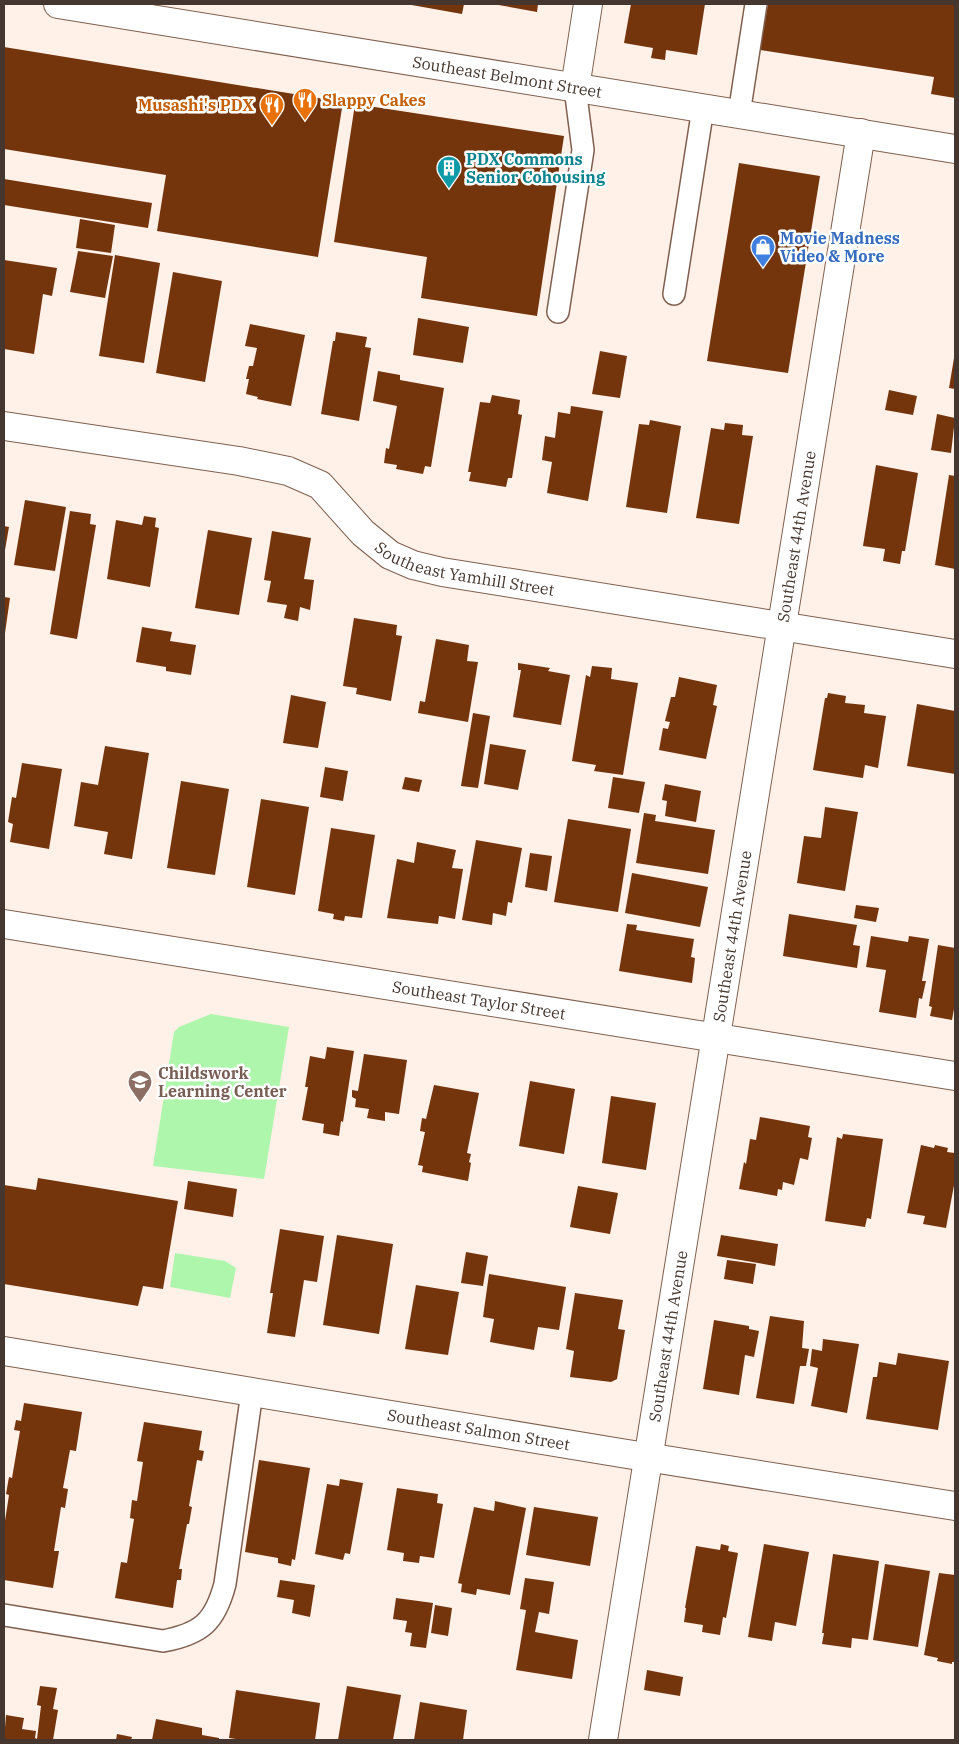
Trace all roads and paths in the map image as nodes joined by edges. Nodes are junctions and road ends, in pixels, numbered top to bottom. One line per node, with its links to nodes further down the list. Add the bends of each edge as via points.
1 (58, 4): 4 (street, Southeast Belmont Street)
2 (588, 4): 4 (street)
3 (756, 4): 6 (lane)
4 (574, 88): 5 (street, Southeast Belmont Street); 10 (lane, via 583,150)
5 (703, 108): 6 (street, Southeast Belmont Street); 9 (lane)
6 (739, 114): 7 (street, Southeast Belmont Street)
7 (861, 133): 8 (street, Southeast Belmont Street); 12 (street, Southeast 44th Avenue)
8 (955, 149)
9 (674, 294)
10 (558, 312)
11 (4, 426): 12 (street, Southeast Yamhill Street, via 288,471 320,485 363,533 390,555 413,565)
12 (783, 626): 13 (street, Southeast Yamhill Street); 15 (street, Southeast 44th Avenue)
13 (955, 654)
14 (4, 924): 15 (street, Southeast Taylor Street)
15 (716, 1038): 16 (street, Southeast Taylor Street); 19 (street, Southeast 44th Avenue)
16 (955, 1076)
17 (4, 1351): 18 (street, Southeast Salmon Street)
18 (252, 1392): 19 (street, Southeast Salmon Street); 21 (lane, via 225,1584 220,1604 206,1624 185,1637 162,1641)
19 (650, 1457): 20 (street, Southeast Salmon Street); 22 (street, Southeast 44th Avenue)
20 (955, 1506)
21 (4, 1615)
22 (604, 1740)

